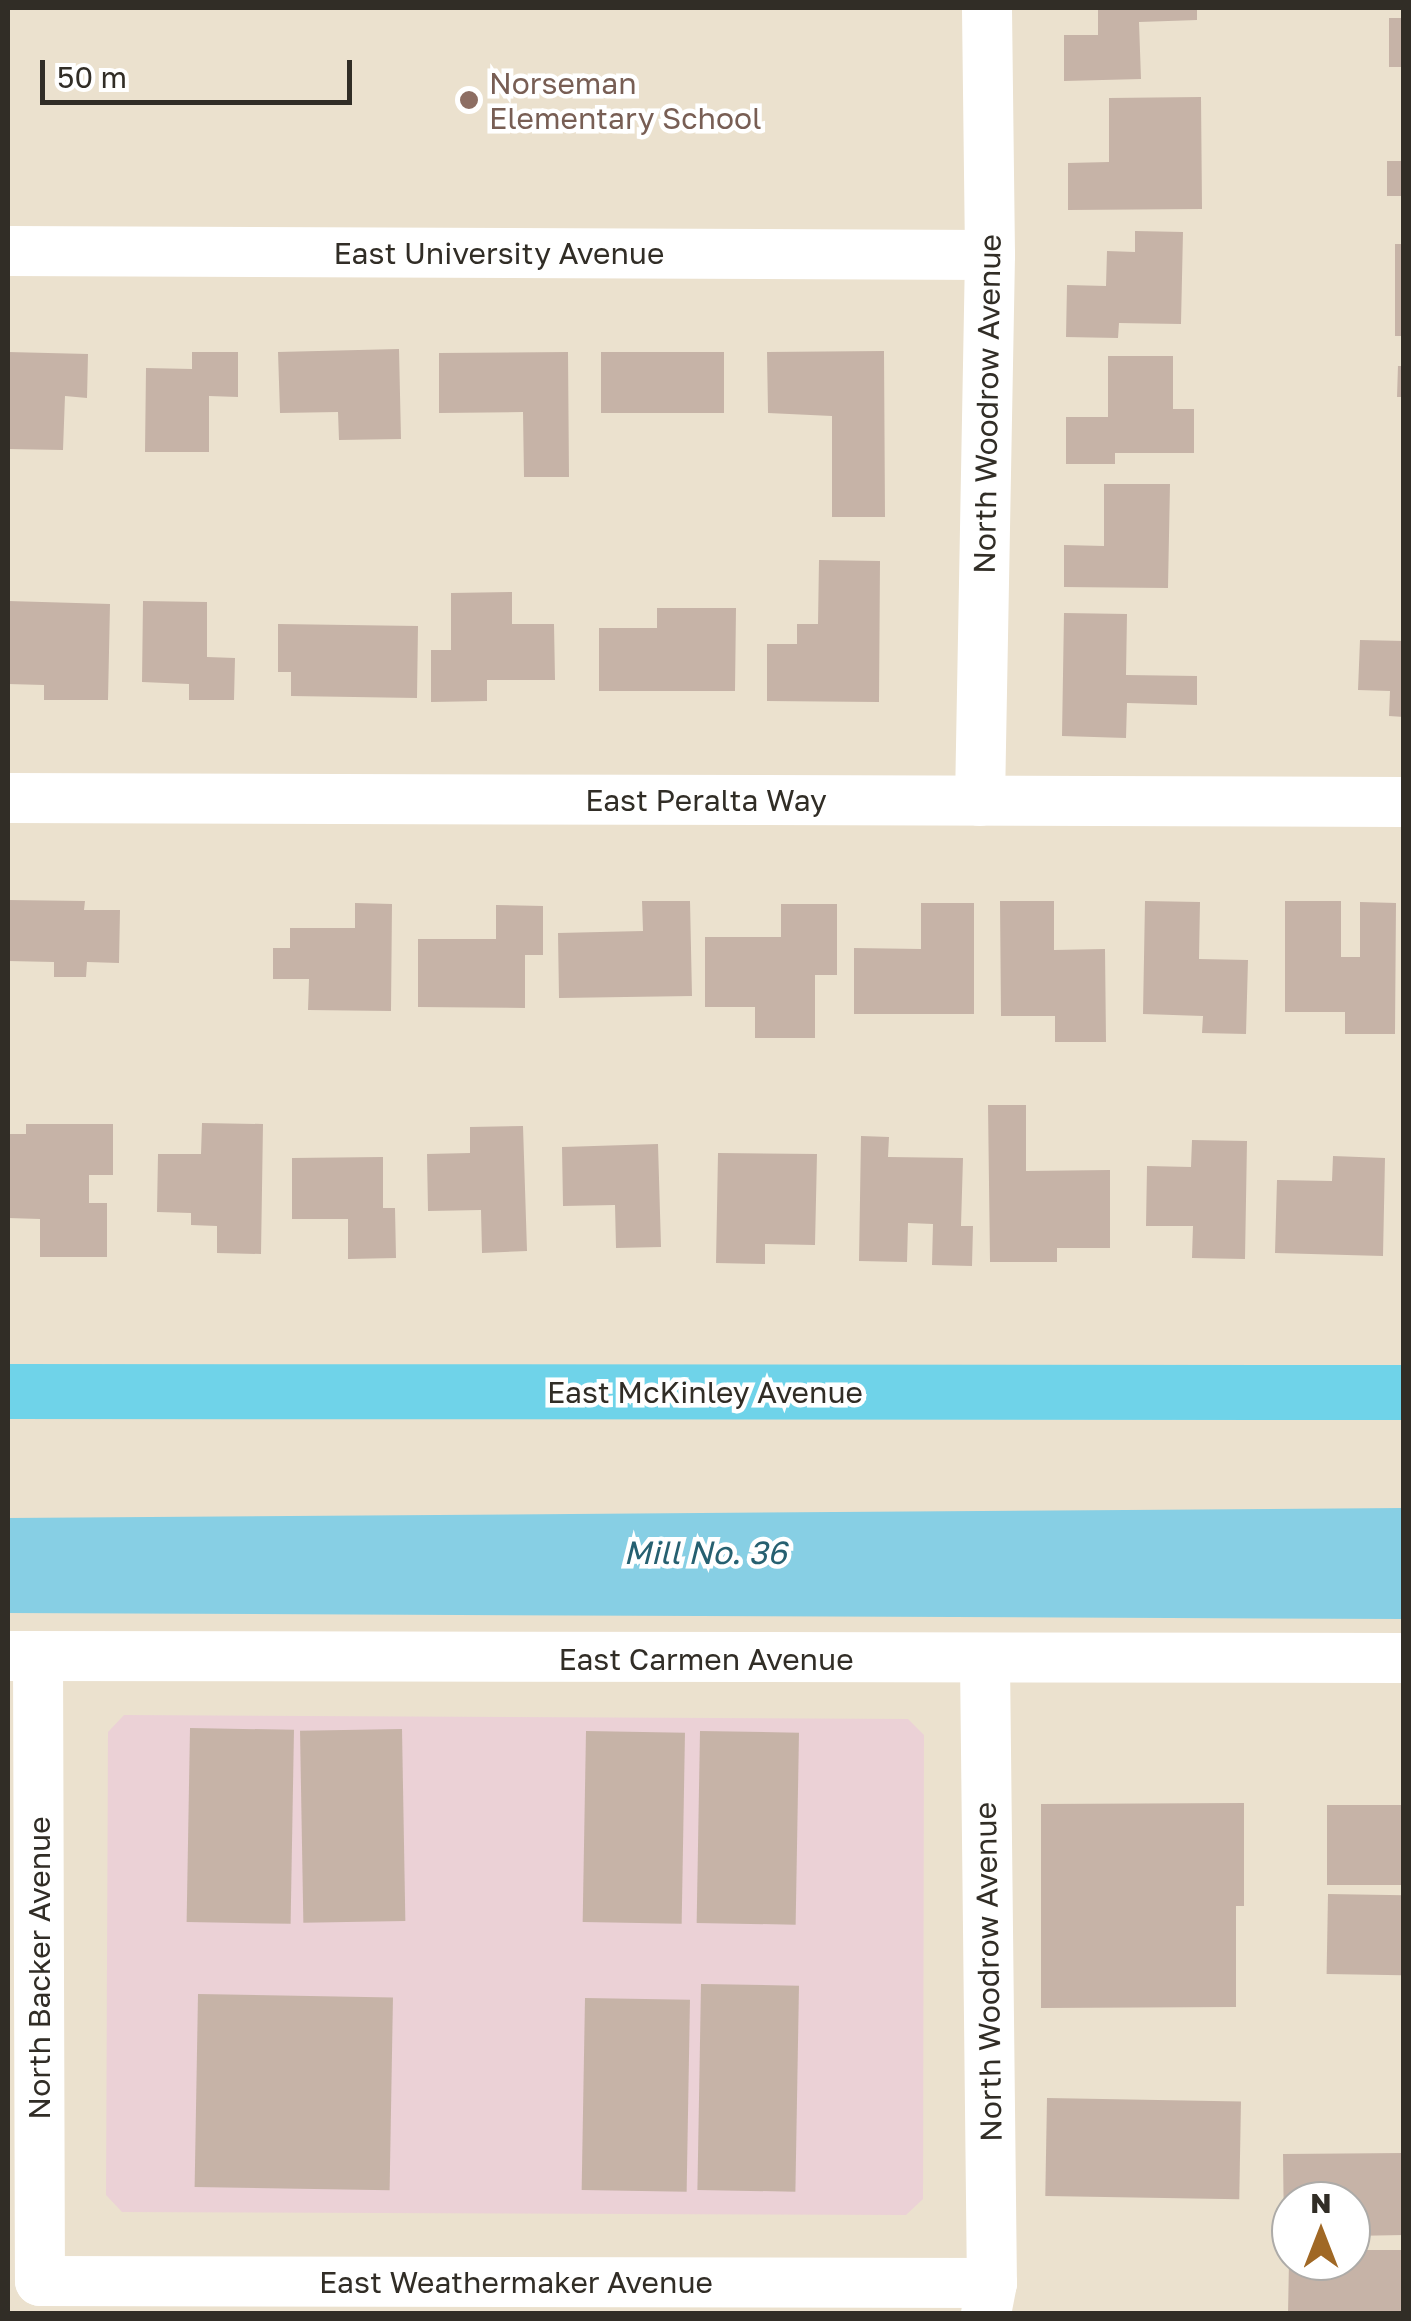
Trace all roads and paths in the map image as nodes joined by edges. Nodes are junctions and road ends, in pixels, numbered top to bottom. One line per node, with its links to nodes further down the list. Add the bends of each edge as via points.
1 (987, 8): 3 (street, North Woodrow Avenue)
2 (8, 250): 3 (street, East University Avenue)
3 (990, 255): 5 (street, North Woodrow Avenue)
4 (8, 798): 5 (street, East Peralta Way)
5 (980, 801): 6 (street, East Peralta Way)
6 (1404, 802)
7 (8, 1391): 8 (main road, East McKinley Avenue)
8 (1404, 1392)
9 (23, 1656): 11 (street, East Carmen Avenue); 12 (street, North Backer Avenue)
10 (1404, 1658): 11 (street, East Carmen Avenue)
11 (984, 1660): 14 (street, North Woodrow Avenue)
12 (40, 2281): 13 (street, East Weathermaker Avenue)
13 (661, 2298): 14 (street, East Weathermaker Avenue)
14 (989, 2298)

